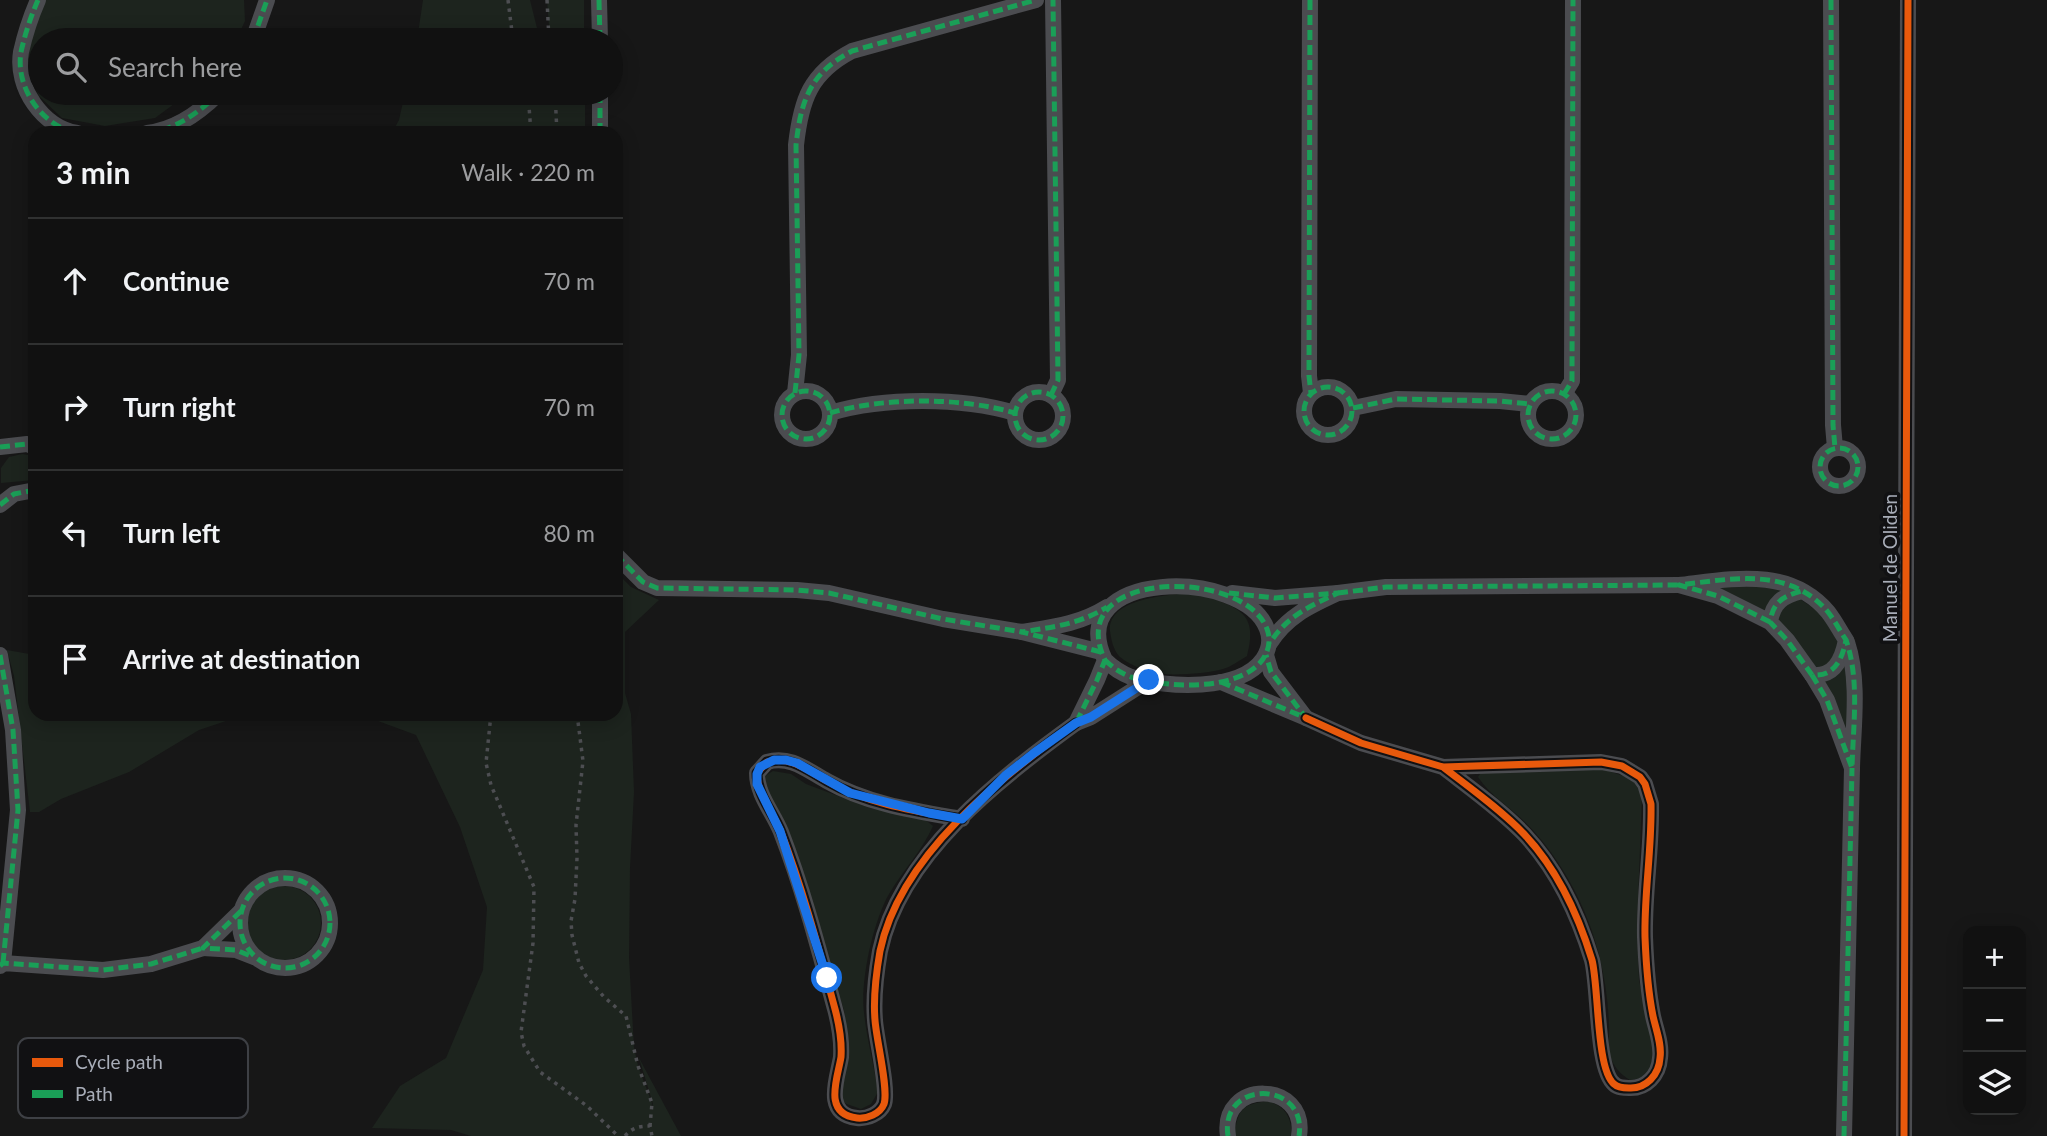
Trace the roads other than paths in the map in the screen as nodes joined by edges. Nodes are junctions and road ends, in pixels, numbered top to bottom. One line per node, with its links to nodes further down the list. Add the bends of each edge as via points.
1 (38, 0): 10 (street)
2 (267, 0): 11 (street)
3 (599, 0): 12 (street)
4 (1036, 0): 21 (street, via 852,51 816,78 804,101 796,145 799,355)
5 (1053, 0): 24 (street, via 1058,380)
6 (1310, 0): 22 (street)
7 (1573, 0): 23 (street, via 1572,381)
8 (1831, 0): 31 (street)
9 (1908, 0): 61 (street, Manuel de Oliden)
10 (29, 28)
11 (257, 28)
12 (600, 28)
13 (28, 32): 14 (street, via 21,54)
14 (28, 87)
15 (35, 105): 18 (street)
16 (207, 105): 19 (street)
17 (600, 105): 20 (street)
18 (57, 126)
19 (170, 126)
20 (600, 126)
21 (795, 393): 27 (street, via 818,394); 27 (street, via 782,412 785,427 798,438 821,433)
22 (1311, 393): 26 (street, via 1333,387 1346,395); 26 (street, via 1304,416 1320,433 1343,429)
23 (1564, 394): 25 (street, via 1542,393); 25 (street, via 1574,406 1575,421 1560,438 1544,438 1531,428)
24 (1051, 395): 28 (street, via 1028,394); 28 (street, via 1061,407 1062,422 1047,439 1024,435)
25 (1530, 404): 26 (street, via 1396,399)
26 (1353, 408)
27 (830, 413): 28 (street, via 874,403 964,402)
28 (1015, 413)
29 (28, 444): 30 (street)
30 (0, 447)
31 (1835, 449)
32 (28, 491): 33 (street)
33 (0, 505)
34 (623, 562): 41 (street, via 643,582 657,588 829,593)
35 (1679, 585): 37 (street, via 1753,577); 38 (street, via 1386,587); 40 (street, via 1718,596)
36 (1220, 591): 38 (street, via 1275,598); 39 (street, via 1183,587 1141,591); 43 (street, via 1263,619)
37 (1802, 591): 40 (street, via 1777,602); 42 (street, via 1828,612)
38 (1338, 593): 43 (street, via 1294,615 1280,627)
39 (1107, 607): 41 (street, via 1069,625); 45 (street, via 1097,632)
40 (1770, 622): 46 (street)
41 (1022, 632): 45 (street)
42 (1846, 640): 46 (street, via 1839,663 1822,676); 52 (street, via 1854,692)
43 (1268, 649): 48 (street, via 1259,664); 49 (street, via 1271,672)
44 (0, 655): 57 (street, via 13,730 18,810)
45 (1103, 656): 47 (street, via 1114,669); 50 (street)
46 (1812, 675): 52 (street, via 1827,700)
47 (1149, 680): 48 (street); 50 (street)
48 (1221, 682): 49 (street)
49 (1306, 718): 51 (street, via 1361,743)
50 (1076, 723): 53 (street, via 1006,775)
51 (1443, 767): 51 (street, via 1524,834 1550,867 1574,911 1593,964 1608,1075 1622,1088 1634,1089 1651,1080 1660,1059 1660,1042 1647,971 1651,804 1645,783 1632,770 1601,762)
52 (1852, 768): 60 (street)
53 (962, 819): 53 (street, via 850,793 786,760 767,762 757,774 757,784 780,831 838,1022 841,1057 833,1088 836,1100 856,1118 877,1113 886,1094 877,1047 874,991 888,920 913,874)
54 (241, 911): 55 (street); 56 (street, via 241,936); 56 (street, via 259,886 289,878 317,891 331,918 324,949 313,960 283,969)
55 (203, 948): 56 (street, via 236,950); 57 (street, via 151,964 103,971)
56 (254, 957)
57 (1, 965)
58 (1227, 1136): 59 (street, via 1229,1116 1236,1105 1245,1097 1270,1093 1291,1105 1298,1116)
59 (1299, 1136)
60 (1844, 1136)
61 (1904, 1136)

